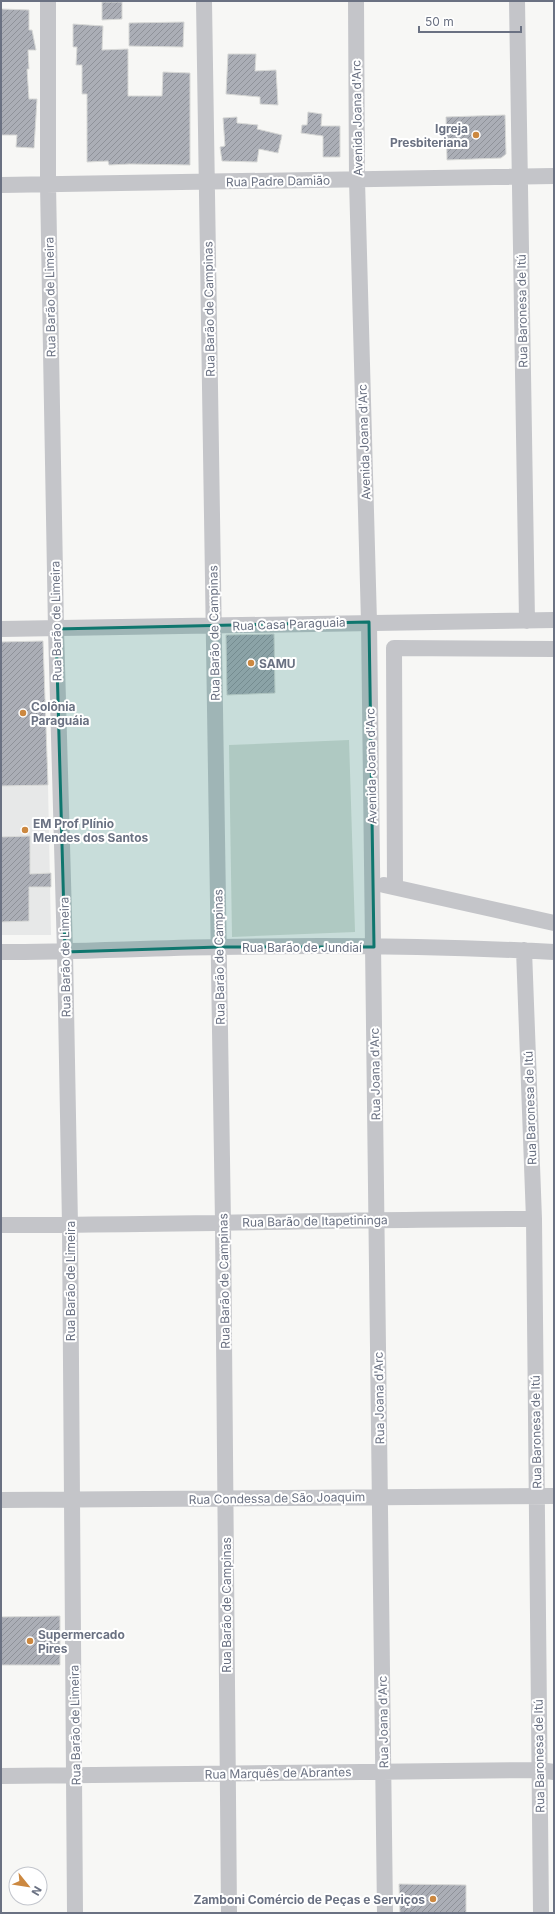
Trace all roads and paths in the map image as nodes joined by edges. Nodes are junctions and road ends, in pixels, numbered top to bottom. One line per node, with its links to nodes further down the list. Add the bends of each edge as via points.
1 (48, 1): 9 (street, Rua Barão de Limeira)
2 (204, 1): 8 (street, Rua Barão de Campinas)
3 (356, 1): 7 (street, Avenida Joana d'Arc)
4 (517, 1): 6 (street, Rua Baronesa de Itú)
5 (554, 176): 6 (street, Rua Padre Damião)
6 (520, 177): 7 (street, Rua Padre Damião); 12 (street, Rua Baronesa de Itú)
7 (357, 180): 8 (street, Rua Padre Damião); 13 (street, Avenida Joana d'Arc)
8 (207, 182): 9 (street, Rua Padre Damião); 14 (street, Rua Barão de Campinas)
9 (48, 184): 10 (street, Rua Padre Damião); 16 (street, Rua Barão de Limeira)
10 (1, 185)
11 (554, 620): 12 (street, Rua Casa Paraguaia)
12 (527, 621): 13 (street, Rua Casa Paraguaia)
13 (369, 622): 14 (street, Rua Casa Paraguaia); 18 (street, Avenida Joana d'Arc)
14 (214, 626): 16 (street, Rua Casa Paraguaia); 21 (street, Rua Barão de Campinas)
15 (1, 629): 16 (street, Rua Casa Paraguaia)
16 (56, 629): 25 (street, Rua Barão de Limeira)
17 (554, 649): 19 (street, via 394,648)
18 (373, 883): 19 (street); 22 (street, Rua Joana d'Arc)
19 (394, 887): 20 (street)
20 (554, 923)
21 (219, 947): 22 (street, Rua Barão de Jundiaí); 25 (street, Rua Barão de Jundiaí); 29 (street, Rua Barão de Campinas)
22 (374, 947): 23 (street, Rua Barão de Jundiaí); 27 (street, Rua Joana d'Arc)
23 (524, 950): 26 (street, Rua Barão de Jundiaí); 28 (street, Rua Baronesa de Itú)
24 (1, 952): 25 (street, Rua Barão de Jundiaí)
25 (65, 952): 31 (street, Rua Barão de Limeira)
26 (554, 952)
27 (377, 1219): 28 (street, Rua Barão de Itapetininga); 29 (street, Rua Barão de Itapetininga); 32 (street, Rua Joana d'Arc)
28 (534, 1219): 33 (street, Rua Baronesa de Itú)
29 (223, 1223): 31 (street, Rua Barão de Itapetininga); 35 (street, Rua Barão de Campinas)
30 (1, 1225): 31 (street, Rua Barão de Itapetininga)
31 (70, 1225): 37 (street, Rua Barão de Limeira)
32 (380, 1496): 33 (street, Rua Condessa de São Joaquim); 35 (street, Rua Condessa de São Joaquim); 38 (street, Rua Joana d'Arc)
33 (536, 1496): 34 (street, Rua Condessa de São Joaquim); 39 (street, Rua Baronesa de Itú)
34 (554, 1496)
35 (226, 1499): 37 (street, Rua Condessa de São Joaquim); 40 (street, Rua Barão de Campinas)
36 (1, 1500): 37 (street, Rua Condessa de São Joaquim)
37 (72, 1500): 41 (street, Rua Barão de Limeira)
38 (383, 1771): 39 (street, Rua Marquês de Abrantes); 40 (street, Rua Marquês de Abrantes); 45 (street, Rua Joana d'Arc)
39 (547, 1771): 46 (street, Rua Baronesa de Itú)
40 (228, 1774): 41 (street, Rua Marquês de Abrantes); 44 (street, Rua Barão de Campinas)
41 (75, 1775): 42 (street, Rua Marquês de Abrantes); 43 (street, Rua Barão de Limeira)
42 (1, 1776)
43 (75, 1913)
44 (229, 1913)
45 (384, 1913)
46 (541, 1913)

